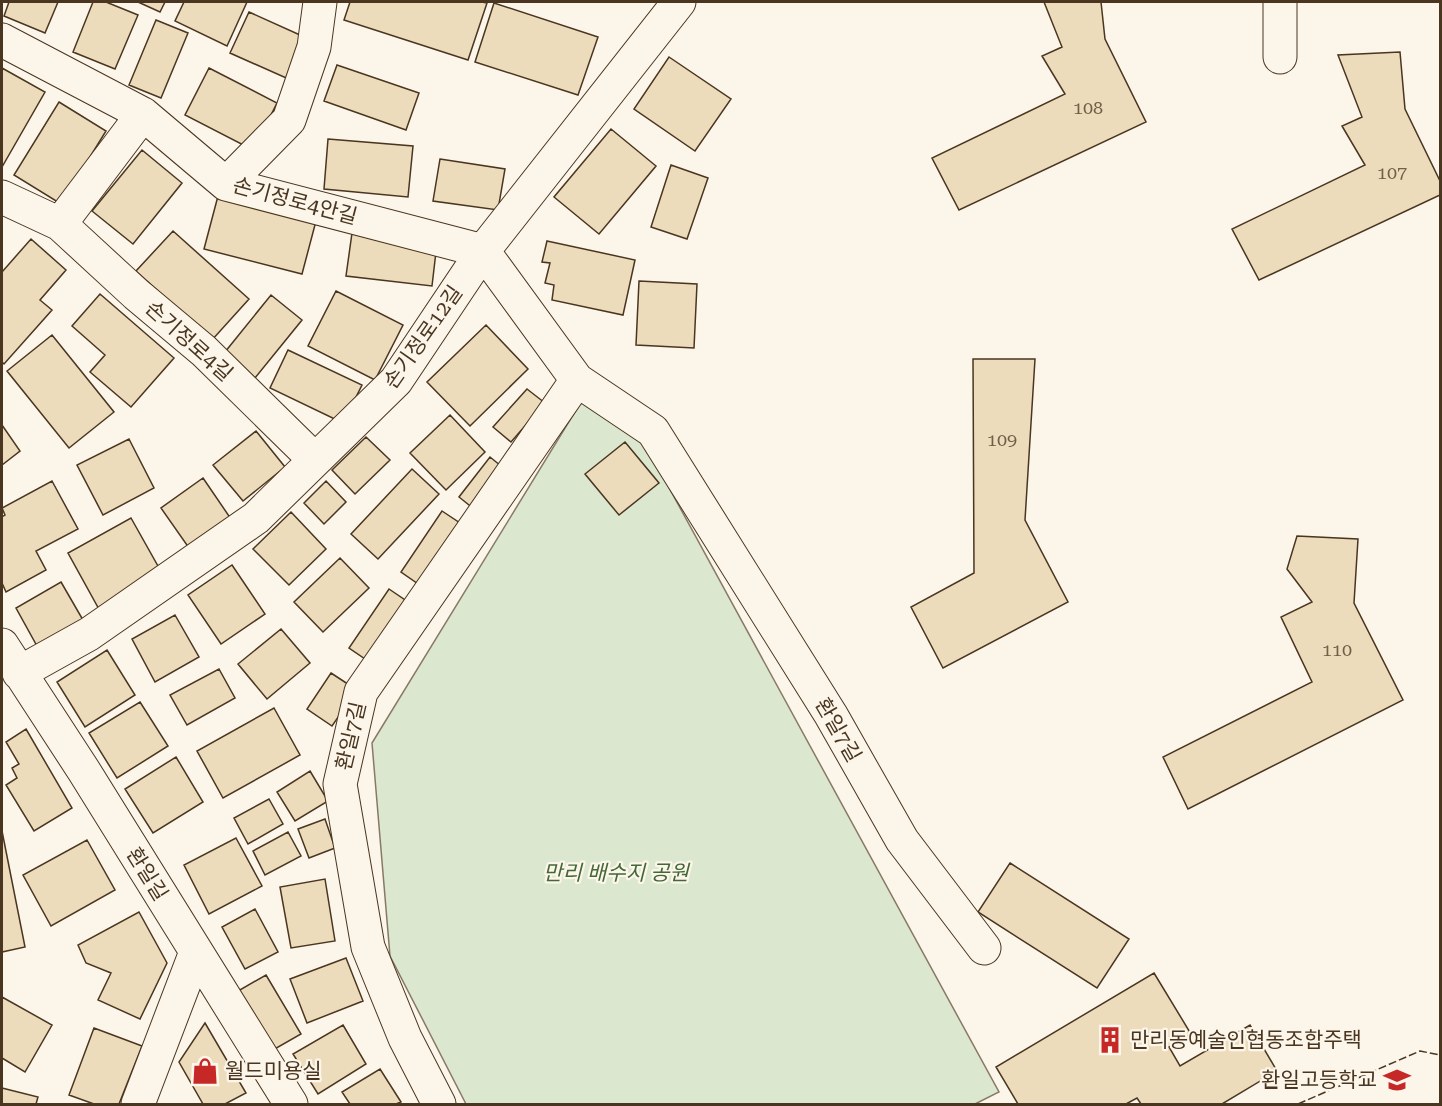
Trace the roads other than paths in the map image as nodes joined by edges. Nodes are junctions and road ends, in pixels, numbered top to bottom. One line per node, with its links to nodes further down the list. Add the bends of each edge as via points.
1 (320, 2): 7 (street, via 314,47 289,120)
2 (679, 2): 10 (street, 손기정로12길)
3 (1280, 2): 5 (street)
4 (2, 40): 6 (street, 손기정로4안길)
5 (1280, 57)
6 (143, 114): 7 (street, 손기정로4안길); 9 (street)
7 (226, 184): 10 (street, 손기정로4안길)
8 (2, 197): 9 (street, 손기정로4길)
9 (60, 224): 12 (street, 손기정로4길, via 204,351)
10 (483, 251): 11 (street, 환일7길); 12 (street, 손기정로12길, via 396,381)
11 (577, 380): 15 (street, 환일7길, via 653,431 831,715 902,840); 19 (street, 환일7길, via 361,692 340,784 368,947 405,1038)
12 (315, 460): 14 (street, 손기정로12길, via 256,518 89,634)
13 (2, 645): 14 (street, 환일길)
14 (20, 673): 16 (street, 환일길)
15 (984, 948)
16 (196, 952): 17 (street); 18 (street, 환일길)
17 (138, 1104)
18 (291, 1104)
19 (439, 1104)

